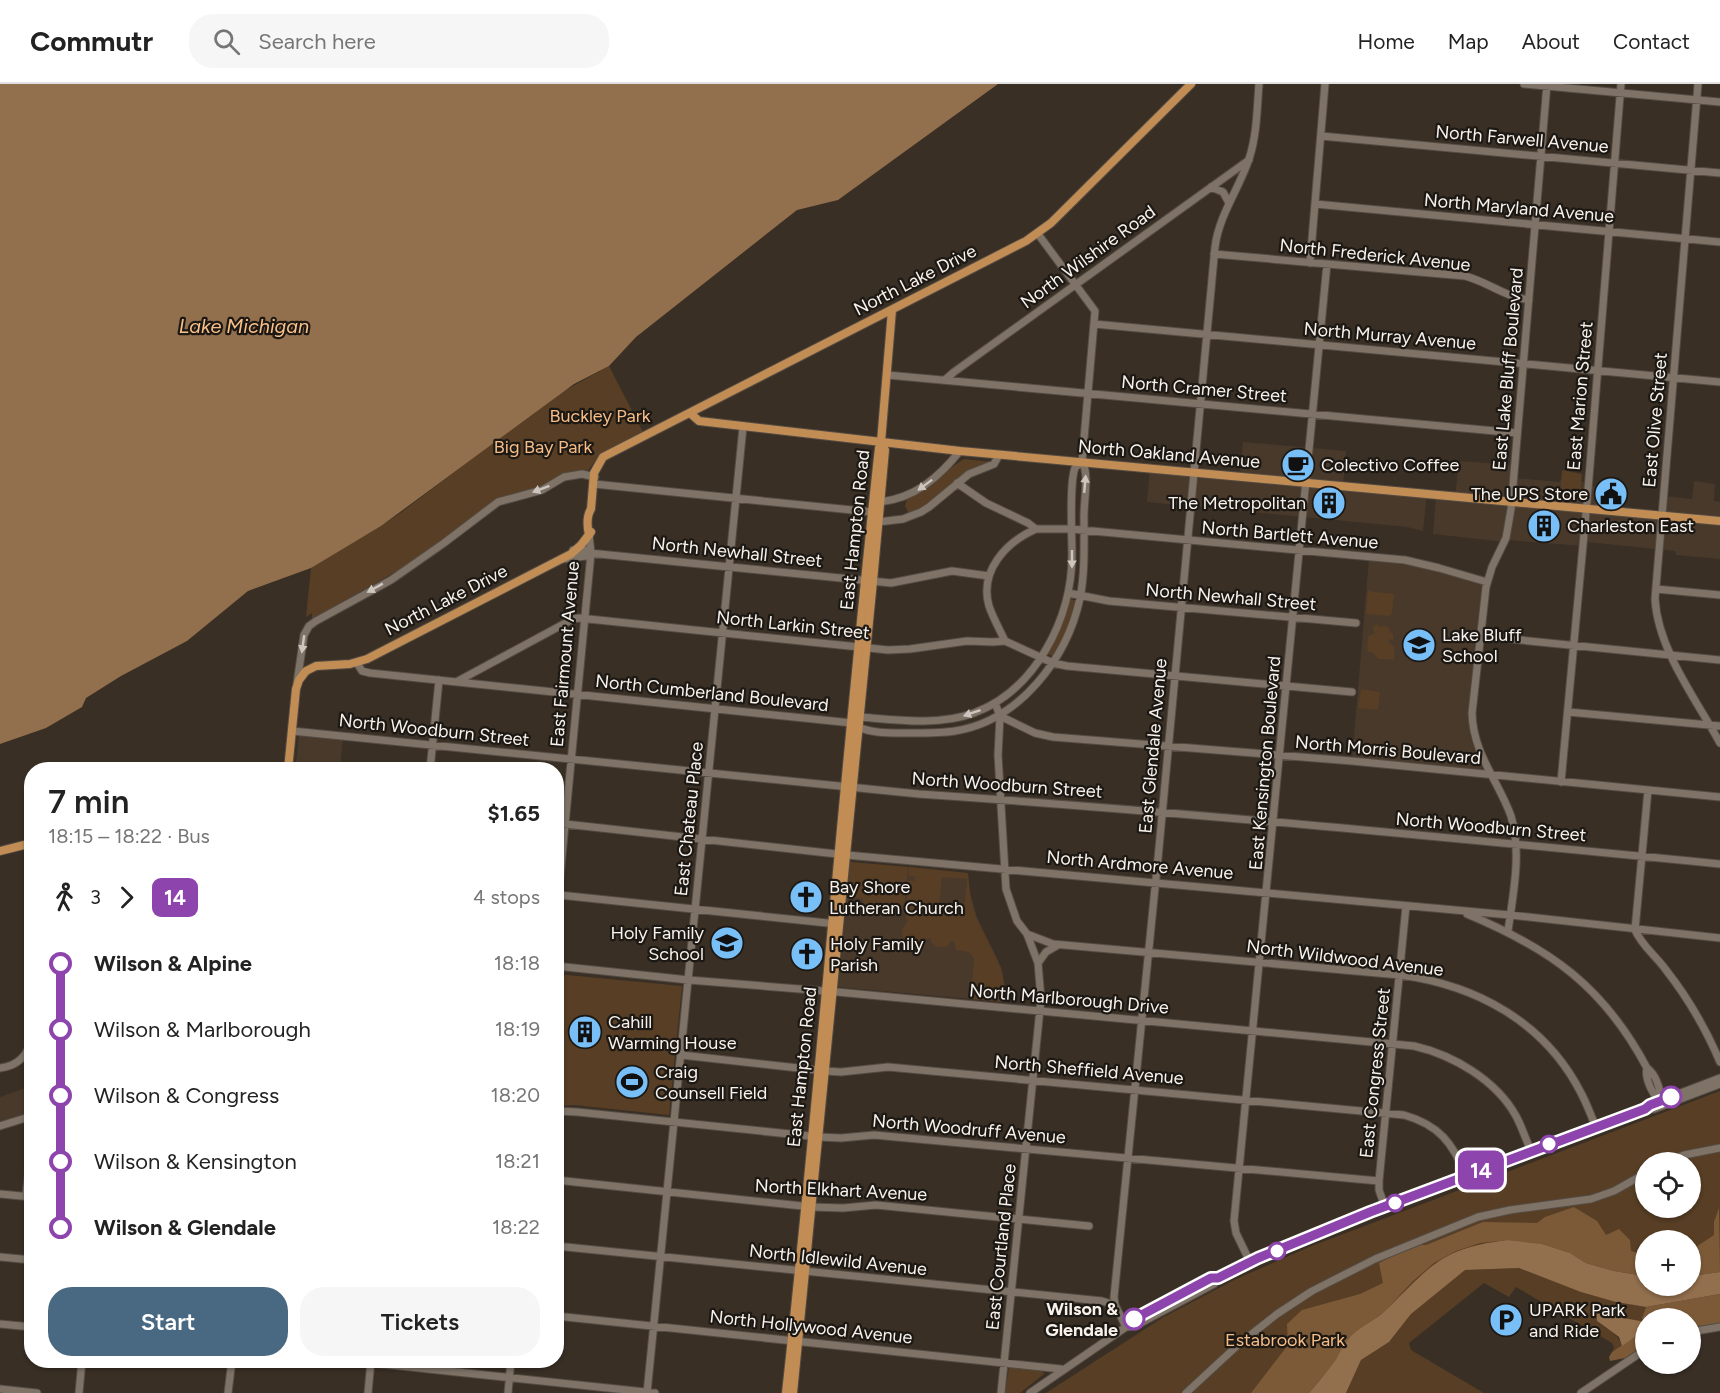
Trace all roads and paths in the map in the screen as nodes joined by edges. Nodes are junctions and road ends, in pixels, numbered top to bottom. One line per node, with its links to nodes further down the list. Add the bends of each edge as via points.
1 (1191, 84): 22 (main road, North Lake Drive)
2 (1259, 84): 13 (street, East Glendale Avenue)
3 (1326, 84): 11 (street)
4 (1524, 84): 7 (street)
5 (1621, 84): 8 (street, East Marion Street)
6 (1698, 84): 9 (street, East Olive Street)
7 (1547, 85): 8 (street); 12 (street, East Lake Bluff Boulevard)
8 (1620, 93): 9 (street); 14 (street, East Marion Street)
9 (1696, 100): 10 (street); 15 (street, East Olive Street)
10 (1720, 102)
11 (1321, 136): 12 (street, North Farwell Avenue); 19 (street)
12 (1542, 156): 14 (street, North Farwell Avenue); 20 (street, East Lake Bluff Boulevard)
13 (1249, 159): 17 (street, North Wilshire Road); 18 (street, East Glendale Avenue)
14 (1614, 163): 15 (street, North Farwell Avenue); 21 (street, East Marion Street)
15 (1690, 170): 16 (street, North Farwell Avenue); 23 (street, East Olive Street)
16 (1720, 173)
17 (1211, 187): 18 (street, via 1223,192); 28 (street, North Wilshire Road)
18 (1229, 203): 25 (street, East Glendale Avenue, via 1219,226)
19 (1315, 204): 20 (street, North Maryland Avenue); 26 (street)
20 (1536, 225): 21 (street, North Maryland Avenue); 29 (street, East Lake Bluff Boulevard)
21 (1608, 232): 23 (street, North Maryland Avenue); 35 (street, East Marion Street)
22 (1038, 234): 28 (street); 30 (main road, North Lake Drive)
23 (1684, 238): 24 (street, North Maryland Avenue); 37 (street, East Olive Street)
24 (1720, 242)
25 (1214, 254): 26 (street, North Frederick Avenue); 32 (street, East Glendale Avenue)
26 (1310, 263): 27 (street, North Frederick Avenue)
27 (1327, 264): 29 (street, North Frederick Avenue, via 1465,276 1511,297); 33 (street, East Kensington Boulevard)
28 (1076, 284): 31 (street, via 1095,311); 38 (street, North Wilshire Road)
29 (1529, 300): 34 (street, East Lake Bluff Boulevard)
30 (892, 310): 36 (main road); 42 (main road, North Lake Drive)
31 (1094, 324): 32 (street, North Murray Avenue); 40 (street)
32 (1207, 334): 33 (street, North Murray Avenue); 41 (street, East Glendale Avenue)
33 (1320, 344): 34 (street, North Murray Avenue); 43 (street, East Kensington Boulevard)
34 (1524, 363): 35 (street, North Murray Avenue); 45 (street, East Lake Bluff Boulevard)
35 (1597, 370): 37 (street, North Murray Avenue); 57 (street, East Marion Street)
36 (887, 375): 38 (street, North Cramer Street); 46 (main road)
37 (1674, 377): 39 (street, North Murray Avenue); 59 (street, East Olive Street)
38 (946, 380): 40 (street, North Cramer Street)
39 (1720, 382)
40 (1088, 393): 41 (street, North Cramer Street); 49 (street)
41 (1201, 404): 43 (street, North Cramer Street); 50 (street, East Glendale Avenue)
42 (690, 413): 44 (main road, North Oakland Avenue, via 699,421); 51 (main road, North Lake Drive, via 600,460)
43 (1314, 414): 45 (street, North Cramer Street); 53 (street, East Kensington Boulevard)
44 (743, 427): 46 (main road, North Oakland Avenue); 54 (street, East Chateau Place)
45 (1517, 434): 56 (street, East Lake Bluff Boulevard)
46 (881, 442): 47 (main road, North Oakland Avenue); 55 (main road, East Hampton Road, via 885,450); 58 (main road, East Hampton Road)
47 (960, 451): 48 (main road, North Oakland Avenue); 55 (street, one-way to 55, via 919,490)
48 (999, 455): 49 (main road, North Oakland Avenue); 52 (street, via 992,466)
49 (1082, 462): 50 (main road, North Oakland Avenue); 64 (street, via 1075,469); 65 (street, North Cumberland Boulevard, one-way to 49, via 1086,471)
50 (1194, 472): 53 (main road, North Oakland Avenue); 66 (street, East Glendale Avenue)
51 (595, 481): 54 (street); 62 (main road, East Fairmount Avenue); 92 (street, one-way to 92, via 582,474 564,477 542,490 498,502 400,574 309,626 304,635)
52 (957, 483): 61 (street, via 921,512); 63 (street, North Bartlett Avenue, via 986,504)
53 (1307, 483): 56 (main road, North Oakland Avenue); 67 (street, East Kensington Boulevard)
54 (736, 498): 58 (street); 70 (street, East Chateau Place)
55 (880, 502): 58 (street); 61 (main road, East Hampton Road)
56 (1512, 502): 57 (main road, North Oakland Avenue); 73 (street, East Lake Bluff Boulevard, via 1506,538)
57 (1587, 509): 59 (main road, North Oakland Avenue); 85 (street, East Marion Street)
58 (872, 512): 61 (street); 72 (main road, East Hampton Road)
59 (1662, 516): 60 (main road, North Oakland Avenue); 74 (street, East Olive Street)
60 (1720, 521)
61 (878, 522): 72 (main road, East Hampton Road)
62 (590, 529): 68 (street, East Fairmount Avenue); 69 (main road)
63 (1036, 529): 64 (street, North Bartlett Avenue); 71 (street, via 1017,539 999,556)
64 (1071, 529): 65 (street, North Bartlett Avenue); 75 (street, one-way to 75, via 1072,572)
65 (1084, 530): 66 (street, North Bartlett Avenue); 77 (street, North Cumberland Boulevard)
66 (1188, 540): 67 (street, North Bartlett Avenue); 78 (street, East Glendale Avenue)
67 (1300, 551): 73 (street, North Bartlett Avenue, via 1405,560); 79 (street, East Kensington Boulevard)
68 (590, 553): 69 (street, North Newhall Street); 69 (street, North Newhall Street, via 587,550); 70 (street, North Newhall Street); 80 (street, East Fairmount Avenue)
69 (569, 554): 90 (main road, North Lake Drive)
70 (729, 567): 72 (street, North Newhall Street); 82 (street, East Chateau Place)
71 (989, 576): 72 (street, North Newhall Street, via 952,571 891,583); 84 (street, via 989,605)
72 (869, 581): 86 (main road, East Hampton Road)
73 (1487, 582): 83 (street, East Lake Bluff Boulevard)
74 (1656, 589): 76 (street); 87 (street, East Olive Street, via 1660,631)
75 (1068, 593): 77 (street, North Newhall Street); 88 (street, via 1054,634)
76 (1720, 595)
77 (1080, 596): 78 (street, North Newhall Street); 91 (street, North Cumberland Boulevard)
78 (1182, 608): 79 (street, North Newhall Street); 93 (street, East Glendale Avenue)
79 (1294, 618): 81 (street, North Newhall Street); 96 (street, East Kensington Boulevard)
80 (584, 619): 82 (street, North Larkin Street); 95 (street, North Larkin Street, via 573,619); 98 (street, East Fairmount Avenue)
81 (1356, 623)
82 (723, 633): 86 (street, North Larkin Street); 100 (street, East Chateau Place)
83 (1480, 636): 85 (street); 116 (street, East Lake Bluff Boulevard, via 1473,724 1478,750)
84 (1005, 641): 86 (street, North Larkin Street, via 967,641 910,649); 88 (street, North Larkin Street)
85 (1574, 644): 87 (street); 101 (street, East Marion Street)
86 (863, 648): 103 (main road, East Hampton Road); 105 (main road, East Hampton Road)
87 (1670, 653): 89 (street); 104 (street, East Olive Street)
88 (1040, 657): 91 (street, North Larkin Street); 99 (street, via 1020,684)
89 (1720, 660)
90 (357, 663): 92 (main road, North Lake Drive); 94 (street, North Cumberland Boulevard, via 365,672)
91 (1053, 663): 93 (street, North Larkin Street); 102 (street, North Cumberland Boulevard)
92 (307, 669): 107 (main road); 107 (main road, via 297,683)
93 (1175, 676): 96 (street, North Larkin Street); 110 (street, East Glendale Avenue)
94 (439, 680): 95 (street, North Cumberland Boulevard); 109 (street)
95 (457, 681): 98 (street, North Cumberland Boulevard)
96 (1287, 686): 97 (street, North Larkin Street); 111 (street, East Kensington Boulevard)
97 (1352, 692)
98 (577, 694): 100 (street, North Cumberland Boulevard); 112 (street, East Fairmount Avenue)
99 (995, 703): 102 (street); 103 (street, one-way to 103, via 952,718 905,721)
100 (715, 708): 105 (street, North Cumberland Boulevard); 115 (street, East Chateau Place)
101 (1568, 712): 104 (street); 117 (street, East Marion Street)
102 (1000, 716): 105 (street, North Cumberland Boulevard, via 956,731 908,733); 110 (street, North Morris Boulevard, via 1053,737); 121 (street, East Courtland Place)
103 (860, 717): 105 (main road, East Hampton Road)
104 (1710, 725): 106 (street); 108 (street, East Olive Street)
105 (855, 726): 118 (main road, East Hampton Road)
106 (1720, 726)
107 (294, 731): 109 (street, North Woodburn Street); 113 (main road)
108 (1720, 743)
109 (432, 745): 112 (street, North Woodburn Street); 114 (street)
110 (1168, 746): 111 (street, North Morris Boulevard); 123 (street, East Glendale Avenue)
111 (1281, 756): 116 (street, North Morris Boulevard); 124 (street, East Kensington Boulevard)
112 (572, 760): 115 (street, North Woodburn Street); 122 (street, East Fairmount Avenue)
113 (290, 762)
114 (431, 762)
115 (709, 773): 118 (street, North Woodburn Street); 126 (street, East Chateau Place)
116 (1491, 775): 117 (street, North Morris Boulevard); 127 (street, East Lake Bluff Boulevard, via 1511,819)
117 (1561, 782): 119 (street, North Morris Boulevard)
118 (849, 787): 121 (street, North Woodburn Street); 130 (main road, East Hampton Road)
119 (1648, 790): 120 (street, North Morris Boulevard); 131 (street)
120 (1720, 797)
121 (1002, 800): 123 (street, North Woodburn Street); 133 (street, East Courtland Place)
122 (564, 807)
123 (1162, 813): 124 (street, North Woodburn Street); 134 (street, East Glendale Avenue)
124 (1274, 823): 127 (street, North Woodburn Street); 135 (street, East Kensington Boulevard)
125 (564, 824): 126 (street, North Ardmore Avenue)
126 (703, 840): 130 (street, North Ardmore Avenue); 138 (street, East Chateau Place)
127 (1515, 843): 131 (street, North Woodburn Street); 140 (street, East Lake Bluff Boulevard)
128 (24, 845): 129 (main road)
129 (0, 851)
130 (843, 854): 133 (street, North Ardmore Avenue); 141 (main road, East Hampton Road)
131 (1642, 856): 132 (street, North Woodburn Street); 142 (street)
132 (1720, 864)
133 (1005, 868): 134 (street, North Ardmore Avenue); 144 (street, East Courtland Place, via 1006,890 1017,921)
134 (1155, 882): 135 (street, North Ardmore Avenue); 147 (street, East Glendale Avenue)
135 (1267, 892): 137 (street, North Ardmore Avenue); 149 (street, East Kensington Boulevard)
136 (564, 897): 138 (street)
137 (1406, 906): 139 (street, North Ardmore Avenue); 151 (street, East Congress Street)
138 (696, 910): 141 (street); 152 (street, East Chateau Place)
139 (1460, 912): 140 (street, North Ardmore Avenue); 143 (street)
140 (1510, 915): 142 (street, North Ardmore Avenue); 143 (street, East Lake Bluff Boulevard)
141 (837, 924): 153 (main road, East Hampton Road)
142 (1635, 930): 145 (street, North Ardmore Avenue); 160 (street, via 1684,994)
143 (1509, 931): 168 (street, via 1556,960 1597,996 1653,1072)
144 (1027, 934): 146 (street, North Wildwood Avenue); 148 (street, East Courtland Place)
145 (1720, 939)
146 (1059, 944): 147 (street, North Wildwood Avenue); 148 (street)
147 (1148, 953): 149 (street, North Wildwood Avenue); 155 (street, East Glendale Avenue)
148 (1038, 963): 154 (street, East Courtland Place)
149 (1261, 963): 151 (street, North Wildwood Avenue); 156 (street, East Kensington Boulevard)
150 (564, 967): 152 (street, North Marlborough Drive)
151 (1400, 975): 157 (street, East Congress Street); 174 (street, North Wildwood Avenue, via 1466,990 1521,1021 1567,1069)
152 (689, 980): 153 (street, North Marlborough Drive); 158 (street, East Chateau Place)
153 (830, 992): 154 (street, North Marlborough Drive); 162 (main road, East Hampton Road)
154 (1040, 1012): 155 (street, North Marlborough Drive); 164 (street, East Courtland Place)
155 (1142, 1021): 156 (street, North Marlborough Drive); 166 (street, East Glendale Avenue)
156 (1254, 1031): 157 (street, North Marlborough Drive); 167 (street, East Kensington Boulevard)
157 (1394, 1044): 170 (street, East Congress Street); 178 (street, North Marlborough Drive, via 1434,1052 1478,1075 1512,1110)
158 (681, 1055): 162 (street, North Sheffield Avenue); 172 (street, East Chateau Place)
159 (24, 1056): 161 (street, via 12,1066)
160 (1720, 1062)
161 (0, 1068)
162 (822, 1071): 164 (street, North Sheffield Avenue, via 888,1068); 175 (main road, East Hampton Road)
163 (1720, 1077): 168 (street)
164 (1034, 1081): 166 (street, North Sheffield Avenue); 176 (street, East Courtland Place)
165 (1720, 1084): 168 (street)
166 (1135, 1090): 167 (street, North Sheffield Avenue); 180 (street, East Glendale Avenue)
167 (1247, 1099): 170 (street, North Sheffield Avenue); 181 (street, East Kensington Boulevard)
168 (1661, 1102): 174 (street, via 1651,1110)
169 (564, 1111): 172 (street, North Woodruff Avenue)
170 (1386, 1113): 182 (street, North Sheffield Avenue, via 1417,1119 1441,1134 1458,1155); 185 (street, East Congress Street)
171 (24, 1118): 173 (street)
172 (674, 1122): 175 (street, North Woodruff Avenue); 186 (street, East Chateau Place)
173 (0, 1126)
174 (1596, 1127): 178 (street)
175 (815, 1137): 176 (street, North Woodruff Avenue, via 874,1135); 189 (main road, East Hampton Road)
176 (1026, 1148): 180 (street, North Woodruff Avenue); 191 (street, East Courtland Place)
177 (1720, 1148): 179 (street)
178 (1531, 1151): 182 (street)
179 (1696, 1152)
180 (1129, 1157): 181 (street, North Woodruff Avenue); 200 (street, East Glendale Avenue)
181 (1240, 1167): 185 (street, North Woodruff Avenue); 197 (street, East Kensington Boulevard, via 1235,1228)
182 (1466, 1176): 190 (street)
183 (1635, 1179): 230 (street, via 1591,1199 1478,1217 1375,1259 1278,1314)
184 (564, 1181): 186 (street, North Elkhart Avenue)
185 (1379, 1181): 190 (street, East Congress Street)
186 (668, 1192): 189 (street, North Elkhart Avenue); 195 (street, East Chateau Place)
187 (0, 1194): 188 (street)
188 (24, 1196)
189 (808, 1206): 191 (street, North Elkhart Avenue, via 876,1205); 198 (main road, East Hampton Road)
190 (1385, 1206): 197 (street)
191 (1019, 1219): 192 (street, North Elkhart Avenue); 199 (street, East Courtland Place)
192 (1089, 1226)
193 (564, 1247): 195 (street, North Idlewild Avenue)
194 (0, 1257): 196 (street)
195 (661, 1257): 198 (street, North Idlewild Avenue); 204 (street, East Chateau Place)
196 (24, 1259)
197 (1250, 1262): 205 (street, via 1135,1326)
198 (802, 1271): 199 (street, North Idlewild Avenue); 208 (main road, East Hampton Road)
199 (1012, 1292): 200 (street, North Idlewild Avenue); 210 (street, East Courtland Place)
200 (1115, 1305): 205 (street, East Glendale Avenue)
201 (564, 1317): 204 (street, North Hollywood Avenue)
202 (0, 1324): 203 (street)
203 (24, 1326)
204 (654, 1326): 208 (street, North Hollywood Avenue); 224 (street, East Chateau Place)
205 (1126, 1327): 216 (street)
206 (1720, 1327): 207 (street)
207 (1701, 1330)
208 (795, 1340): 210 (street, North Hollywood Avenue); 226 (main road, East Hampton Road); 227 (main road, East Hampton Road)
209 (1635, 1356): 231 (street)
210 (1005, 1363): 216 (street, North Hollywood Avenue); 228 (street, East Courtland Place)
211 (81, 1368): 220 (street)
212 (231, 1368): 221 (street)
213 (370, 1368): 222 (street)
214 (427, 1368): 217 (street)
215 (511, 1368): 217 (street)
216 (1061, 1370): 229 (street)
217 (510, 1377): 223 (street); 224 (street)
218 (0, 1389): 219 (street)
219 (37, 1393)
220 (79, 1393)
221 (228, 1393)
222 (368, 1393)
223 (508, 1393)
224 (647, 1393): 225 (street)
225 (655, 1393)
226 (786, 1393)
227 (793, 1393)
228 (1001, 1393)
229 (1030, 1393)
230 (1186, 1393)
231 (1581, 1393)

